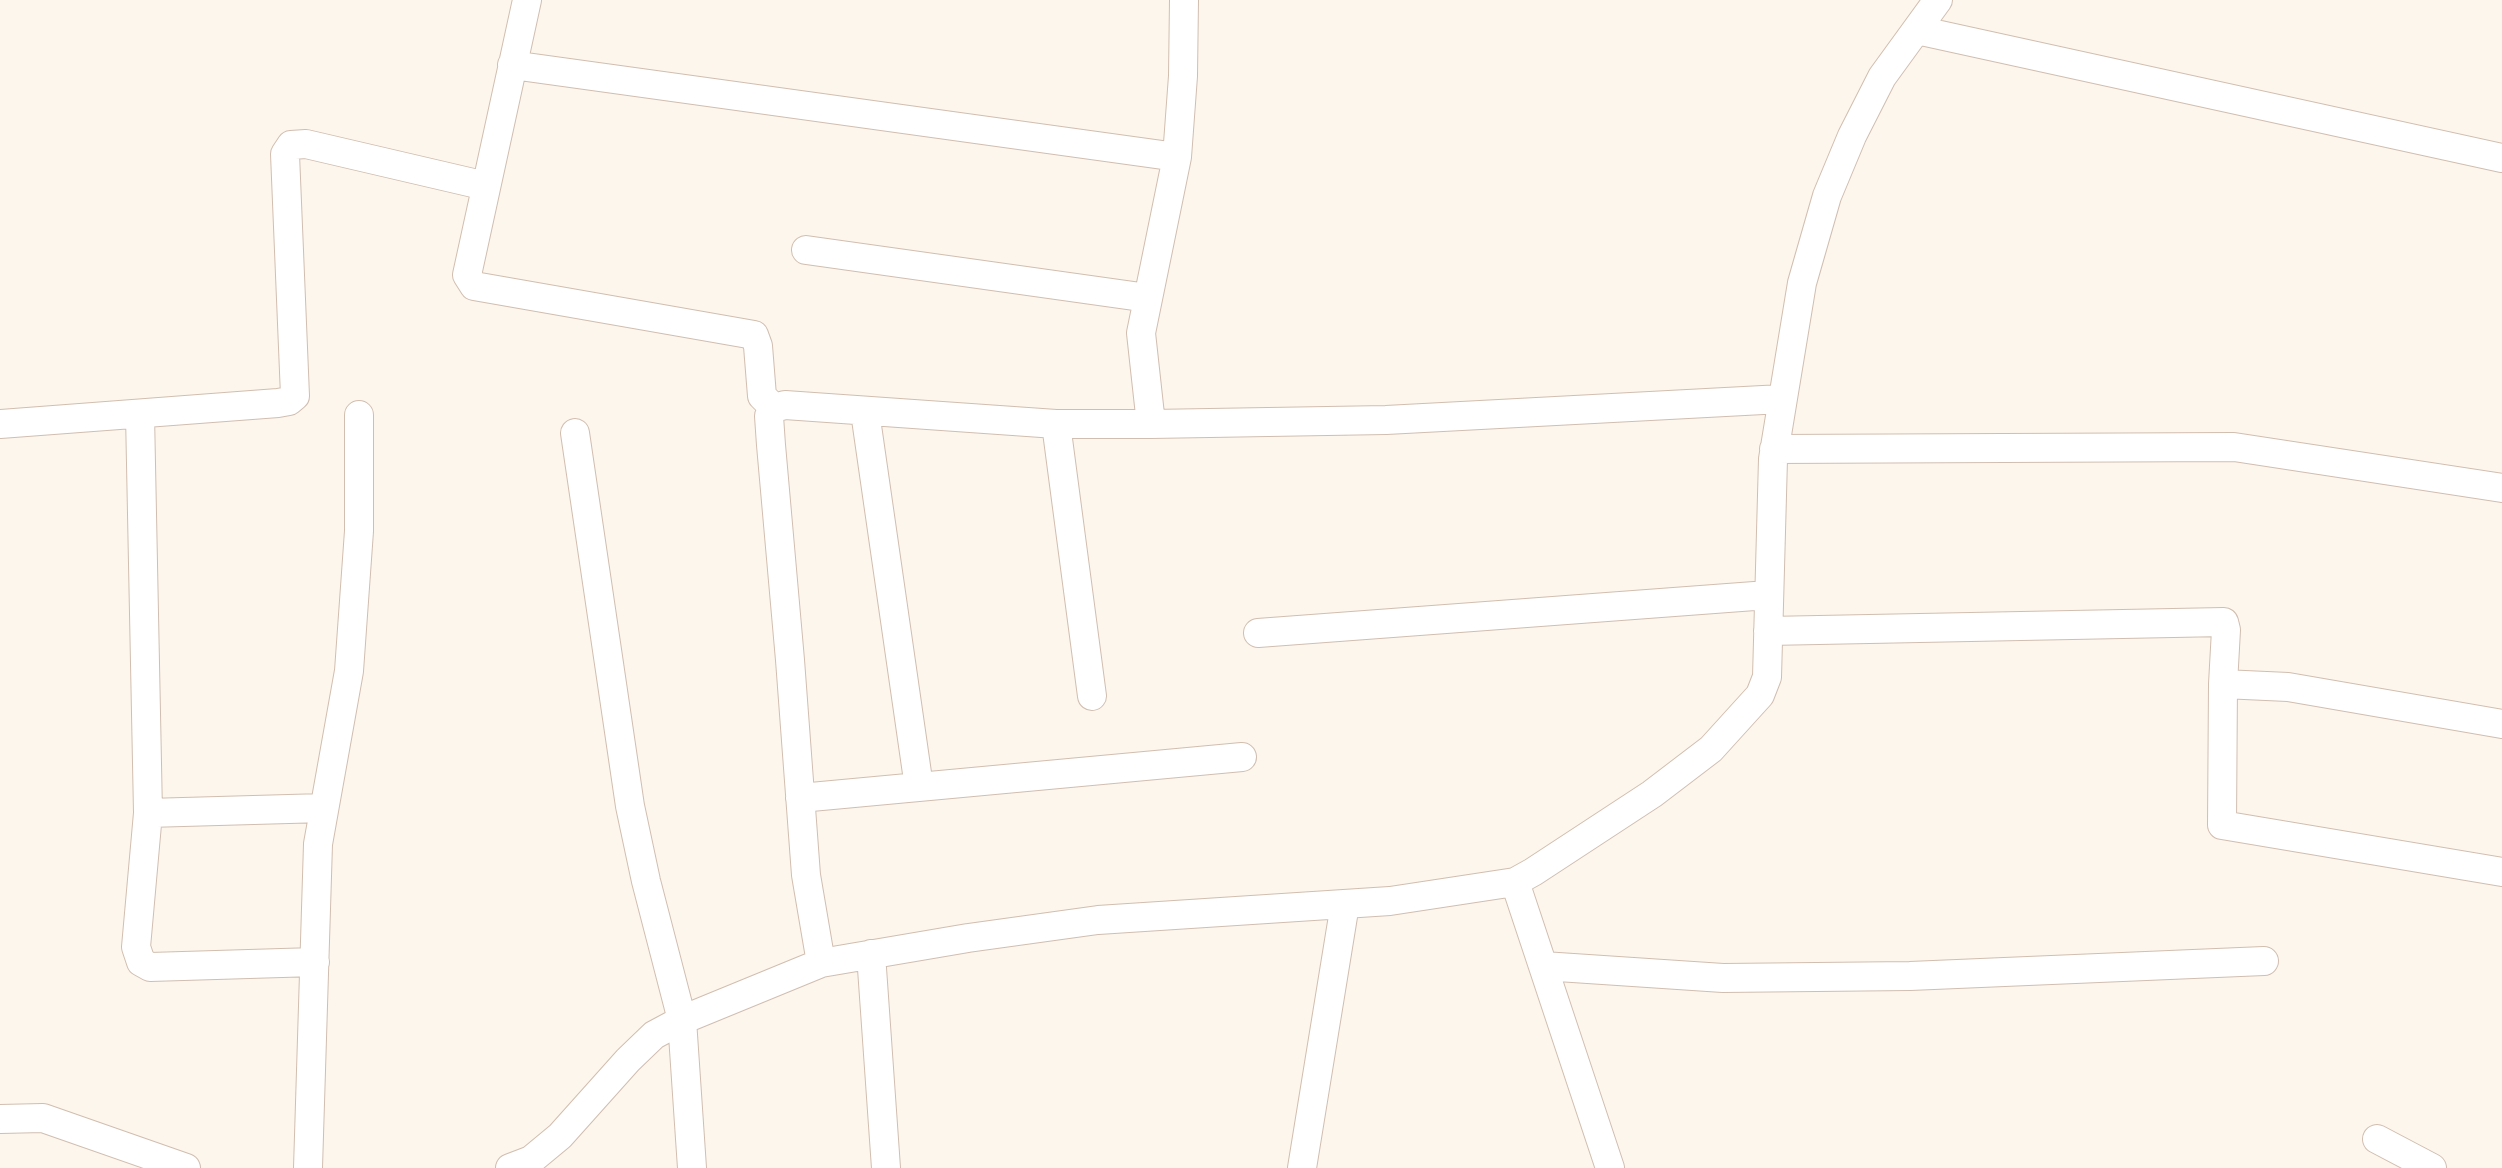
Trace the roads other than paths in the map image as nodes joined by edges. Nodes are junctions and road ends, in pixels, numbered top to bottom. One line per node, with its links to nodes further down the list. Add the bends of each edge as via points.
1 (527, 0): 5 (street)
2 (1184, 0): 6 (street)
3 (1938, 0): 4 (street)
4 (1917, 30): 7 (street); 11 (street, via 1882,77 1827,196 1802,283)
5 (512, 65): 6 (street); 8 (street)
6 (1177, 157): 10 (street)
7 (2502, 158)
8 (486, 186): 12 (street, via 467,275 474,286 754,335 758,346 762,396); 14 (street, via 306,144 291,145 285,154 295,396 278,403)
9 (806, 250): 10 (street)
10 (1148, 298): 18 (street, via 1142,333)
11 (1782, 399): 18 (street, via 1386,420); 20 (street)
12 (774, 408): 13 (street, via 785,405); 30 (street, via 769,416 770,445)
13 (866, 412): 17 (street); 29 (street)
14 (140, 414): 16 (street); 32 (street)
15 (359, 414): 31 (street, via 359,531 349,671)
16 (0, 424)
17 (1056, 424): 18 (street); 26 (street)
18 (1151, 424)
19 (575, 433): 41 (street, via 630,806)
20 (1774, 448): 21 (street, via 2234,447); 22 (street)
21 (2502, 488)
22 (1768, 596): 23 (street); 24 (street)
23 (1768, 631): 25 (street, via 2224,622); 34 (street, via 1767,677 1760,695 1711,748 1652,794)
24 (1258, 634)
25 (2223, 684): 27 (street, via 2288,687); 33 (street, via 2222,825)
26 (1092, 696)
27 (2502, 724)
28 (1242, 757): 29 (street)
29 (919, 786): 30 (street)
30 (800, 798): 39 (street, via 806,875)
31 (324, 808): 32 (street); 38 (street, via 318,844)
32 (148, 813): 38 (street, via 136,947 141,962 150,967)
33 (2502, 872)
34 (1515, 882): 35 (street, via 1390,901); 40 (street)
35 (1345, 904): 36 (street, via 1098,920); 49 (street)
36 (871, 954): 39 (street); 48 (street)
37 (2264, 961): 40 (street, via 1910,976 1724,978)
38 (314, 962): 45 (street)
39 (821, 963): 41 (street)
40 (1543, 966): 50 (street)
41 (682, 1020): 46 (street, via 654,1036 628,1060 560,1136 530,1160); 47 (street)
42 (0, 1119): 44 (street, via 43,1118)
43 (2377, 1139): 51 (street)
44 (186, 1168)
45 (308, 1168)
46 (510, 1168)
47 (692, 1168)
48 (886, 1168)
49 (1302, 1168)
50 (1610, 1168)
51 (2432, 1168)

